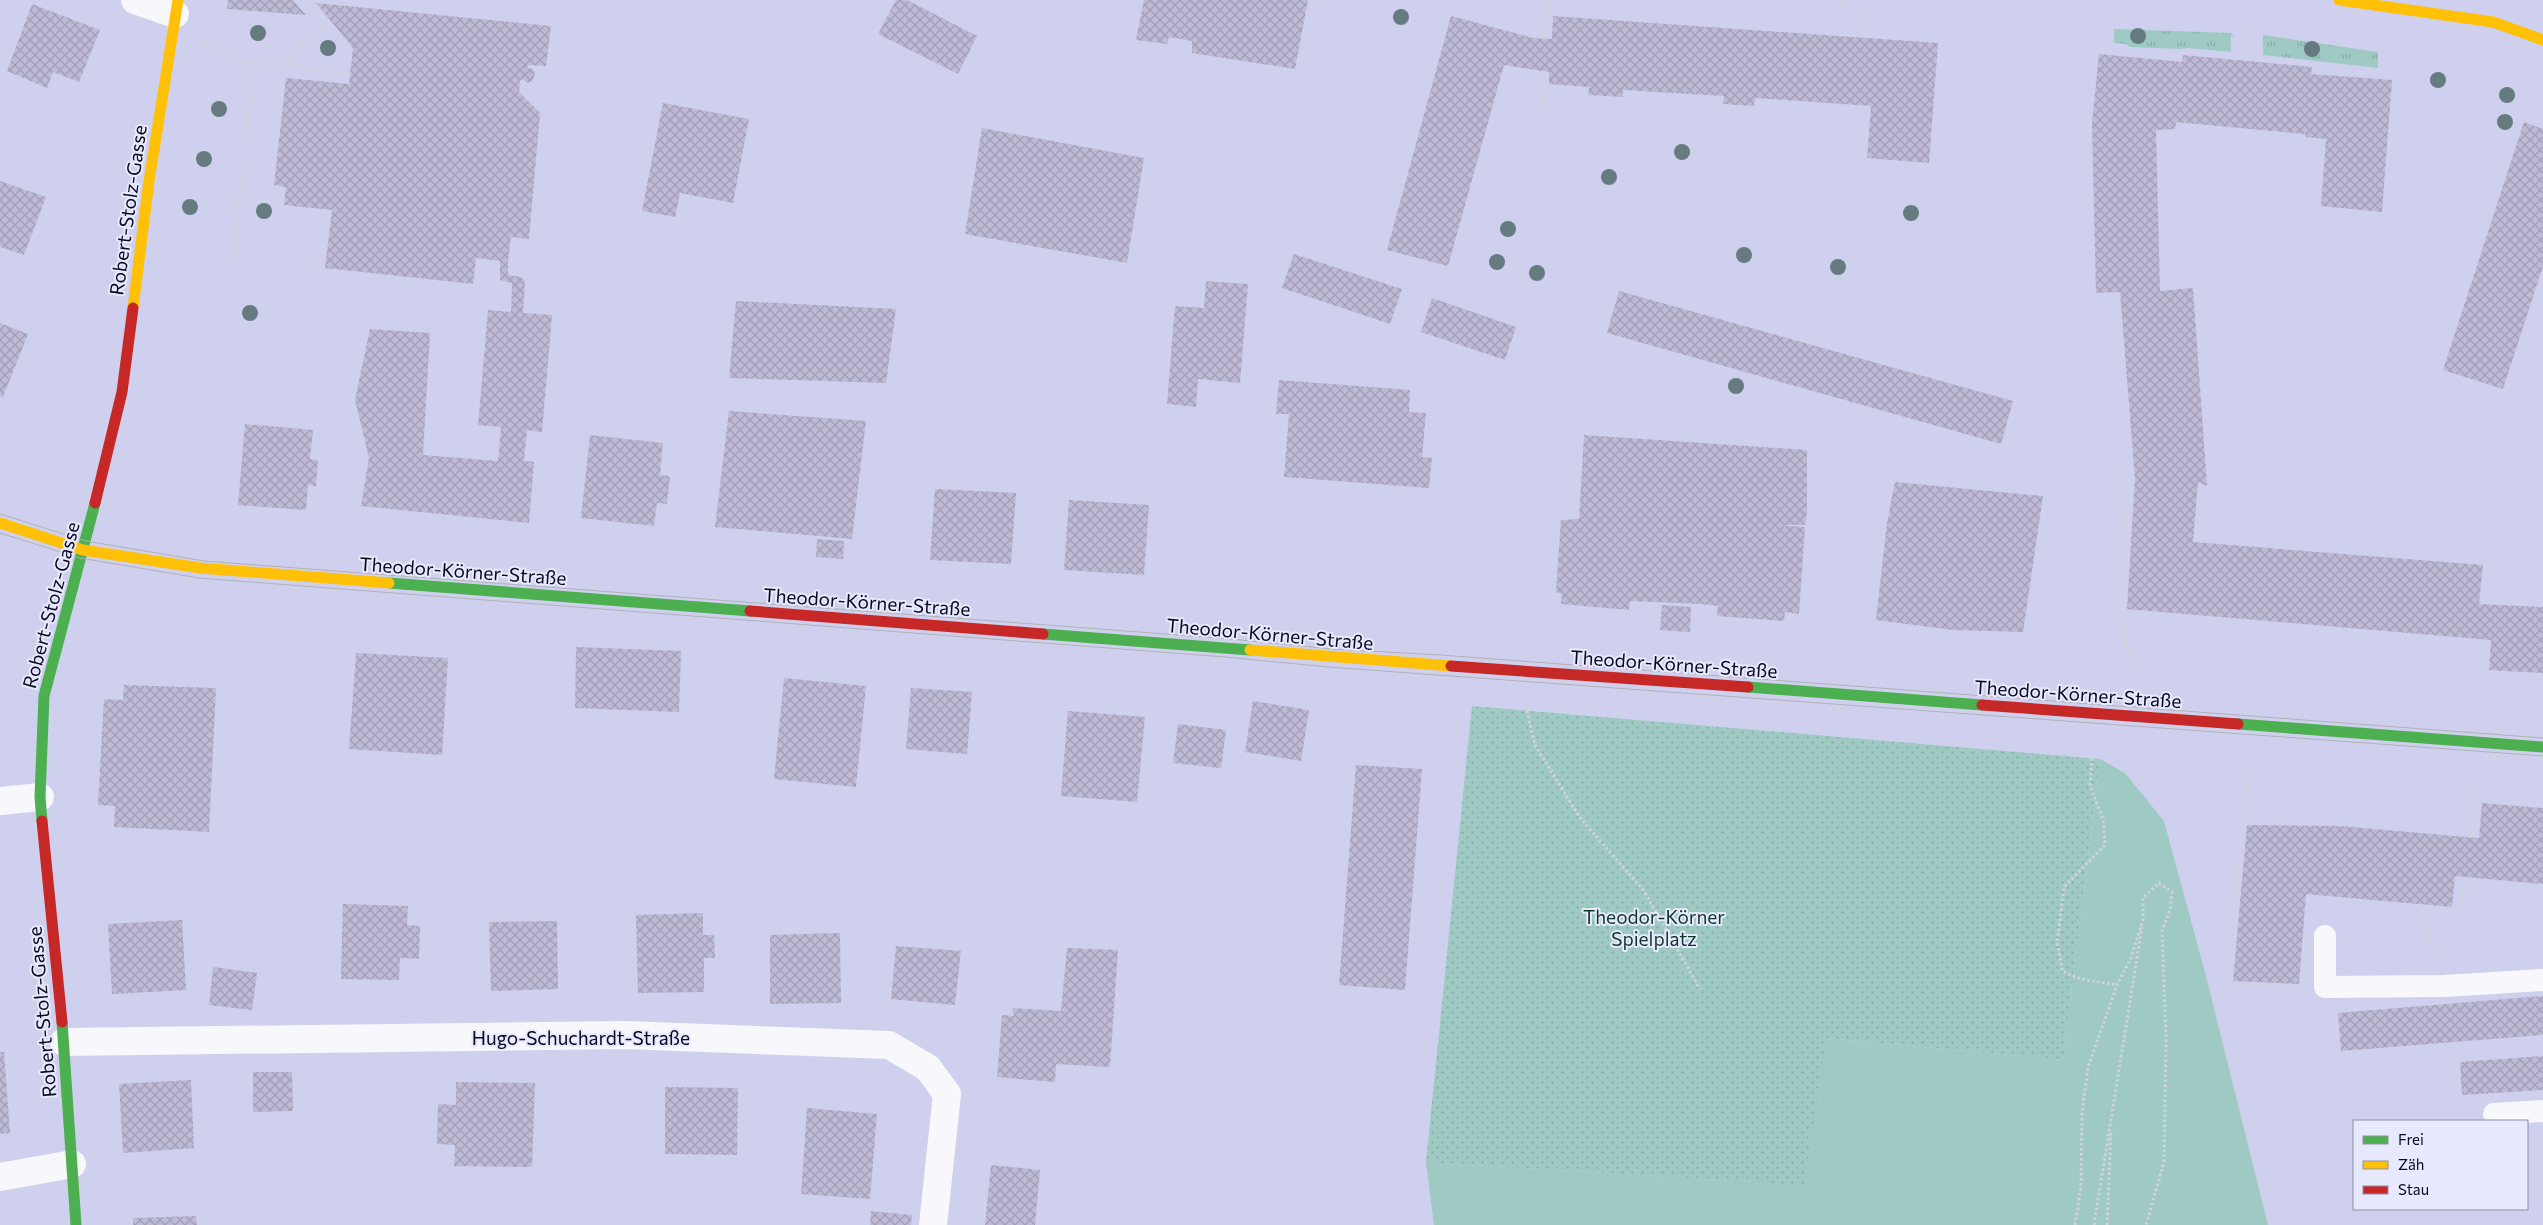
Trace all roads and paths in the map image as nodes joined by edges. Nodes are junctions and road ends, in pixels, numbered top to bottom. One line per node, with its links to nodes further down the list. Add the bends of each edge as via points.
1 (135, 0): 10 (street)
2 (304, 0): 18 (path, via 326,24)
3 (1314, 0): 7 (path)
4 (1552, 0): 13 (path)
5 (1843, 0): 8 (path)
6 (2339, 0): 14 (main road, via 2493,22)
7 (1326, 5)
8 (1843, 5)
9 (1868, 6): 12 (path)
10 (176, 7): 27 (main road, Robert-Stolz-Gasse, via 149,181 122,392)
11 (2251, 29): 16 (path)
12 (1866, 38)
13 (1542, 39)
14 (2543, 40)
15 (203, 44): 17 (path)
16 (2250, 61)
17 (250, 62): 18 (path); 23 (path)
18 (282, 64): 20 (path)
19 (1539, 71): 21 (path)
20 (350, 75)
21 (1546, 107)
22 (328, 244): 24 (path)
23 (234, 263)
24 (302, 272)
25 (2114, 464): 28 (path, via 2128,486 2120,612)
26 (0, 523): 27 (main road, Theodor-Körner-Straße)
27 (83, 550): 30 (main road, Theodor-Körner-Straße, via 200,568 1331,658); 34 (main road, Robert-Stolz-Gasse, via 44,696)
28 (2133, 672)
29 (1528, 703): 46 (path, via 1535,745 1580,818 1644,891)
30 (2543, 747)
31 (2092, 758): 43 (path, via 2090,786 2103,819 2105,846 2064,887 2057,943 2063,972)
32 (2249, 769): 45 (path, via 2227,984)
33 (2476, 785): 36 (path)
34 (40, 797): 35 (street); 47 (main road, Robert-Stolz-Gasse)
35 (0, 801)
36 (2470, 838)
37 (2466, 877): 39 (path, via 2459,911)
38 (2418, 904): 39 (path)
39 (2420, 910): 44 (path)
40 (2143, 920): 43 (path, via 2131,958); 49 (path); 58 (path, via 2142,898 2159,882 2172,892 2170,910 2162,931 2166,1040 2164,1162)
41 (2324, 936): 45 (lane)
42 (2543, 980): 44 (lane)
43 (2117, 985): 55 (path, via 2088,1067 2082,1113 2081,1186)
44 (2444, 986): 45 (lane)
45 (2325, 987)
46 (1700, 989)
47 (64, 1042): 51 (main road, Robert-Stolz-Gasse); 54 (street, Hugo-Schuchardt-Straße, via 624,1035 889,1045 928,1068 947,1094)
48 (2543, 1111): 50 (lane)
49 (2111, 1114): 56 (path); 57 (path)
50 (2494, 1114)
51 (72, 1164): 52 (street); 53 (main road, Robert-Stolz-Gasse)
52 (0, 1177)
53 (76, 1225)
54 (933, 1225)
55 (2075, 1225)
56 (2094, 1225)
57 (2107, 1225)
58 (2146, 1225)

